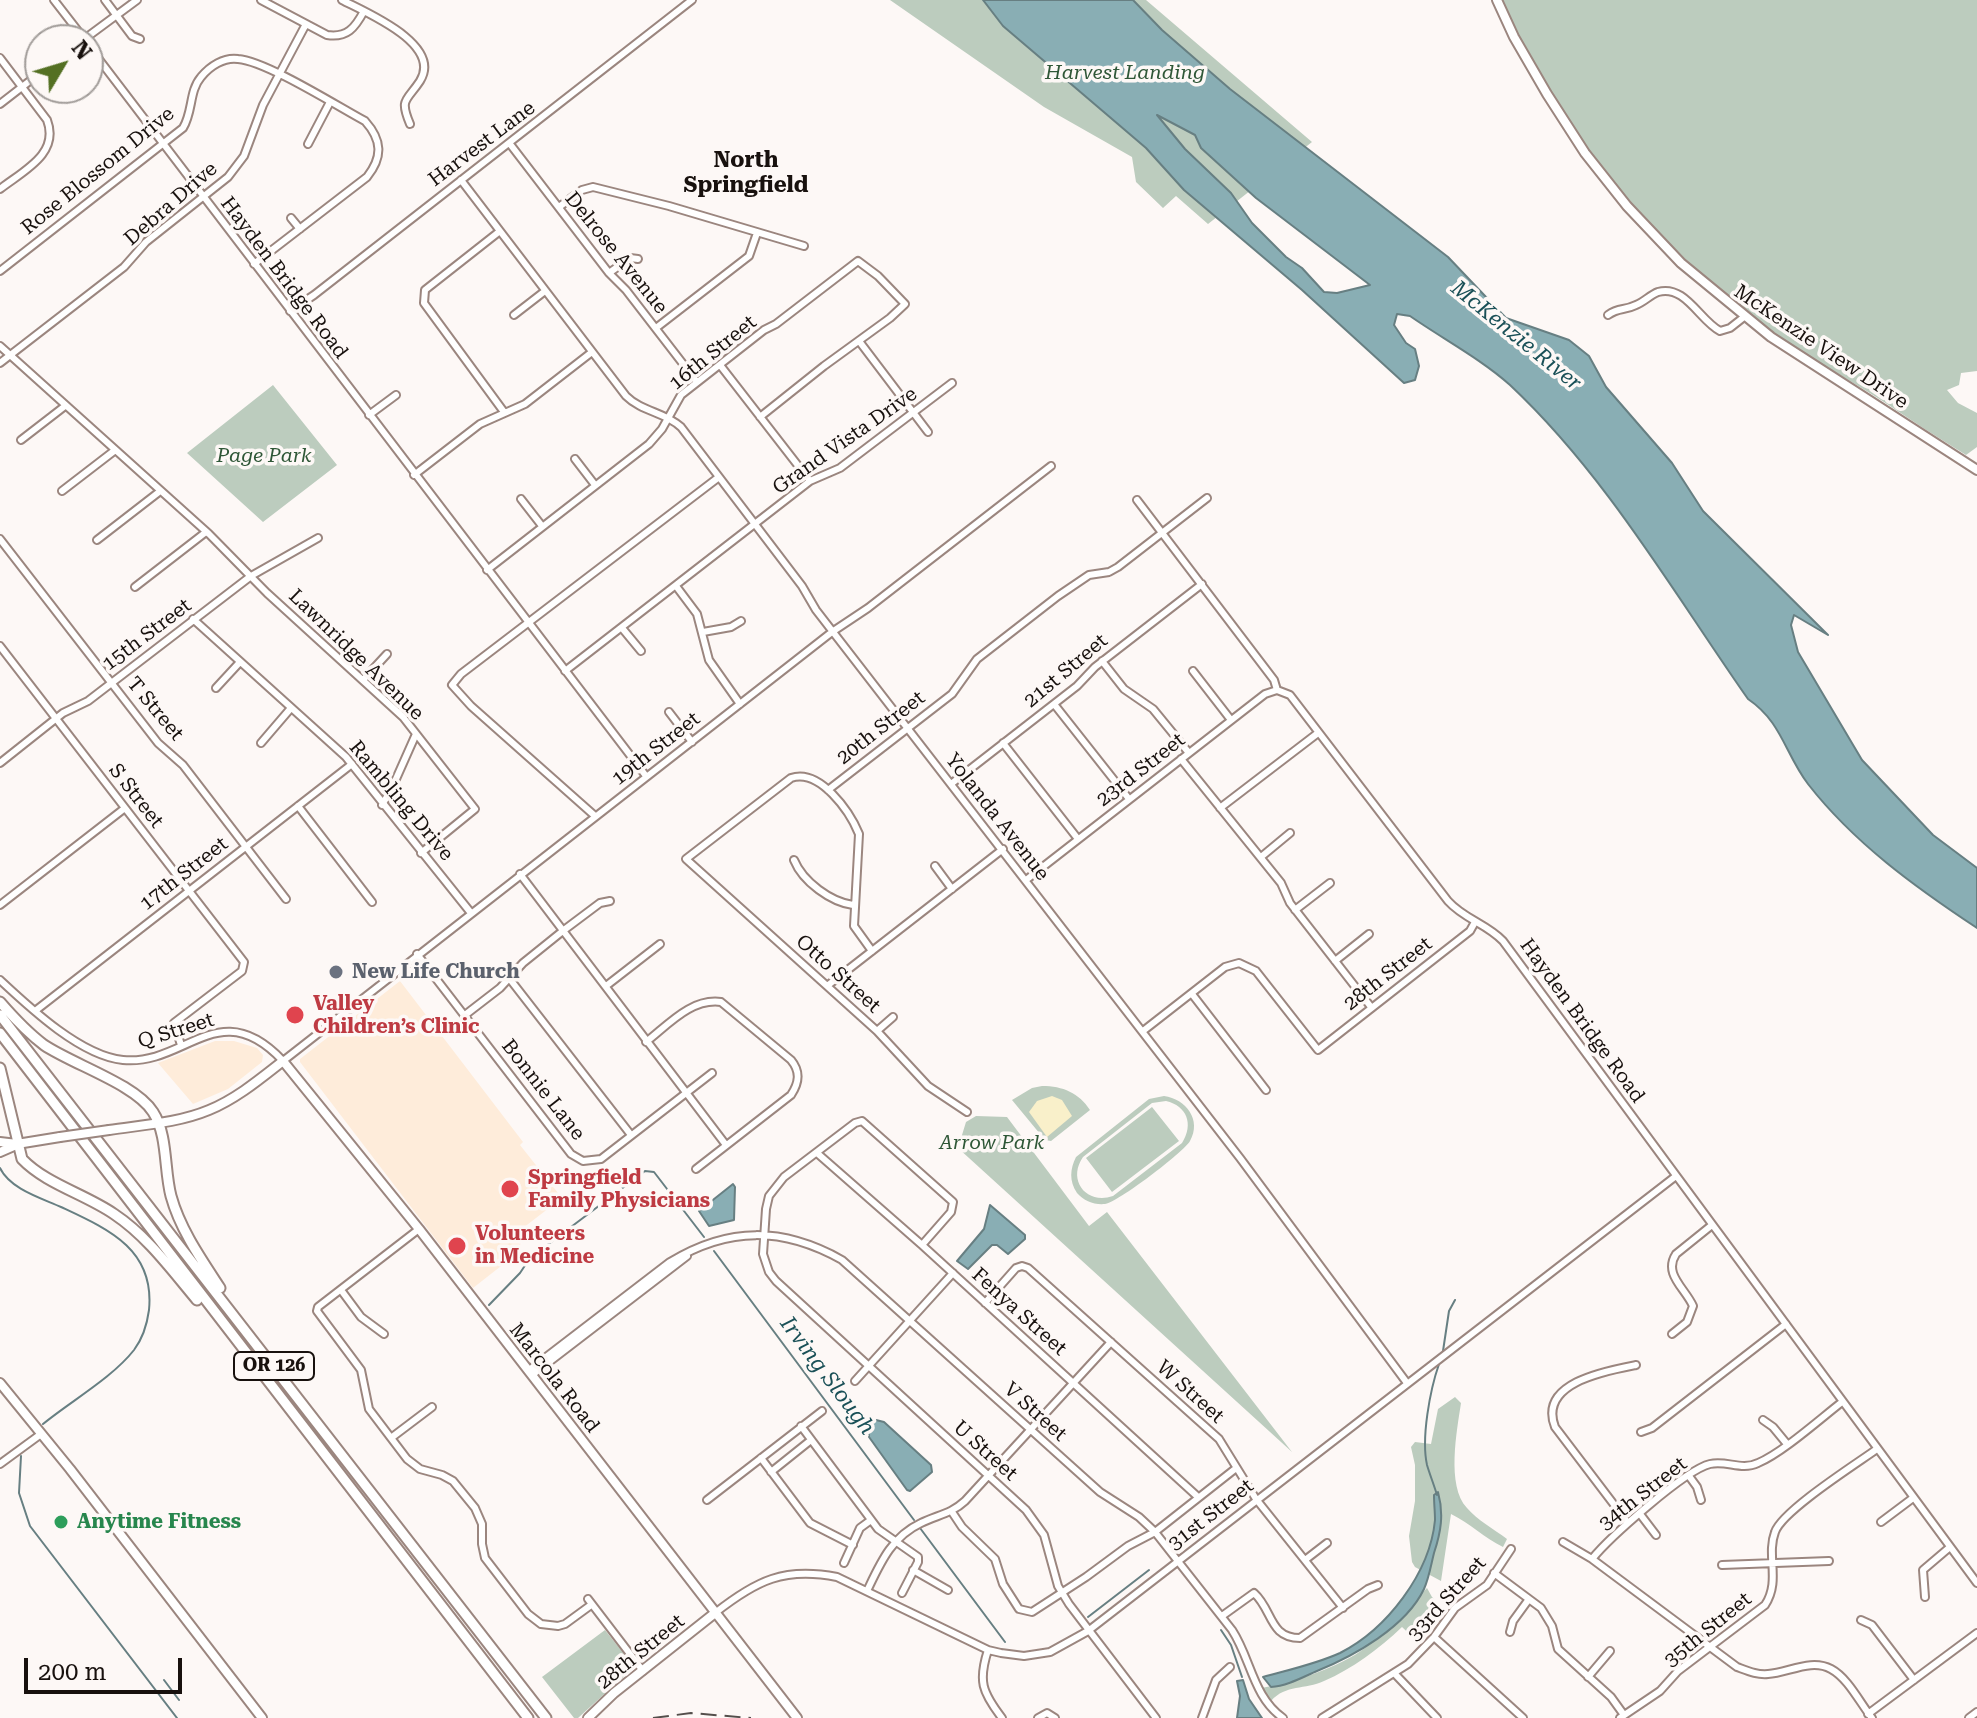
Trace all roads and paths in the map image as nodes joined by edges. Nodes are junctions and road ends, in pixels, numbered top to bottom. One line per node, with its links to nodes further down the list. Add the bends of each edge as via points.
1 (54, 0): 10 (street, Hayden Bridge Road)
2 (105, 0): 9 (street)
3 (137, 0): 9 (street)
4 (261, 0): 11 (street)
5 (342, 0): 8 (street)
6 (692, 0): 23 (street, Harvest Lane)
7 (1497, 0): 41 (main road, McKenzie View Drive, via 1547,94 1604,178 1681,263)
8 (364, 11): 11 (street, via 347,34 336,36); 20 (street, via 395,26 420,55 423,75 404,102)
9 (117, 15): 12 (street); 13 (street)
10 (72, 24)
11 (306, 24): 16 (street, Debra Drive)
12 (104, 26)
13 (140, 39)
14 (0, 58): 17 (street)
15 (104, 66): 21 (street, Hayden Bridge Road)
16 (280, 75): 18 (street, Rose Blossom Drive); 21 (street, Rose Blossom Drive, via 241,59 218,63 198,80 183,128); 26 (street, Debra Drive, via 237,167)
17 (23, 86): 19 (street); 25 (street, via 47,120 50,145)
18 (330, 102): 22 (street); 29 (street, Rose Blossom Drive, via 365,121 374,131 380,154 367,177)
19 (0, 104)
20 (410, 124)
21 (163, 144): 26 (street, Hayden Bridge Road); 35 (street, Rose Blossom Drive)
22 (308, 144)
23 (510, 144): 24 (street, Harvest Lane); 27 (street, Delrose Avenue)
24 (461, 180): 30 (street, Yolanda Avenue); 38 (street, Harvest Lane)
25 (0, 189)
26 (203, 197): 34 (street, Hayden Bridge Road); 46 (street, Debra Drive)
27 (559, 207): 31 (street, via 593,187); 36 (street, Delrose Avenue)
28 (291, 218): 29 (street)
29 (300, 229): 34 (street)
30 (500, 231): 37 (street, Yolanda Avenue); 53 (street, via 423,295)
31 (757, 233): 32 (street); 42 (street, via 749,256)
32 (804, 246)
33 (638, 259): 36 (street, via 630,258)
34 (254, 264): 38 (street, Hayden Bridge Road)
35 (0, 271)
36 (609, 273): 42 (street, Delrose Avenue)
37 (545, 291): 39 (street); 45 (street, Yolanda Avenue)
38 (290, 311): 55 (street, Hayden Bridge Road)
39 (514, 315)
40 (1608, 315): 41 (street, via 1664,291 1689,303 1720,331)
41 (1744, 317): 63 (main road, McKenzie View Drive)
42 (656, 328): 49 (street, Delrose Avenue)
43 (859, 341): 48 (street, 16th Street, via 905,304 858,261); 54 (street); 57 (street)
44 (0, 346): 46 (street, Lawnridge Avenue)
45 (592, 352): 53 (street, via 525,404); 56 (street, Yolanda Avenue, via 634,404)
46 (11, 355): 47 (street, Debra Drive); 52 (street, Lawnridge Avenue)
47 (0, 363)
48 (720, 365): 49 (street, 16th Street); 57 (street)
49 (697, 382): 56 (street, 16th Street)
50 (952, 383): 54 (street, Grand Vista Drive)
51 (396, 395): 55 (street)
52 (65, 406): 59 (street); 60 (street, Lawnridge Avenue)
53 (504, 412): 64 (street)
54 (913, 413): 58 (street); 66 (street, Grand Vista Drive, via 840,468)
55 (369, 415): 64 (street, Hayden Bridge Road)
56 (666, 417): 65 (street, Yolanda Avenue, via 681,427); 67 (street, 16th Street, via 649,444)
57 (760, 417): 66 (street)
58 (928, 432)
59 (21, 440)
60 (114, 451): 68 (street); 69 (street, Lawnridge Avenue)
61 (575, 459): 67 (street)
62 (1051, 466): 92 (street, 19th Street)
63 (1977, 470)
64 (414, 475): 80 (street, Hayden Bridge Road)
65 (719, 477): 73 (street, Yolanda Avenue); 89 (street)
66 (810, 481): 73 (street, Grand Vista Drive)
67 (595, 485): 74 (street, 16th Street)
68 (62, 491)
69 (159, 492): 75 (street, Lawnridge Avenue); 79 (street)
70 (1207, 498): 76 (street, 20th Street)
71 (521, 499): 74 (street)
72 (1137, 500): 76 (street, Hayden Bridge Road)
73 (756, 524): 83 (street, Grand Vista Drive); 92 (street, Yolanda Avenue)
74 (542, 526): 80 (street, 16th Street)
75 (206, 532): 81 (street, Lawnridge Avenue); 84 (street)
76 (1163, 532): 82 (street, Hayden Bridge Road); 85 (street, 20th Street, via 1118,567 1089,575)
77 (318, 538): 81 (street, 15th Street)
78 (0, 539): 103 (street, T Street)
79 (97, 540)
80 (487, 570): 89 (street, Hayden Bridge Road)
81 (251, 576): 87 (street, 15th Street); 102 (street, Lawnridge Avenue)
82 (1202, 584): 98 (street, 21st Street); 105 (street, Hayden Bridge Road)
83 (676, 586): 90 (street, Grand Vista Drive); 91 (street)
84 (135, 587)
85 (1058, 596): 86 (street); 93 (street, 20th Street)
86 (1065, 605)
87 (193, 619): 99 (street, Rambling Drive); 103 (street, 15th Street)
88 (741, 621): 91 (street)
89 (528, 624): 100 (street, Hayden Bridge Road); 130 (street, via 452,685)
90 (622, 628): 96 (street); 100 (street, Grand Vista Drive)
91 (703, 632): 106 (street, via 709,660)
92 (832, 632): 106 (street, 19th Street); 112 (street, Yolanda Avenue)
93 (1007, 636): 94 (street); 112 (street, 20th Street, via 977,659 952,694)
94 (1014, 645)
95 (0, 646): 110 (street, S Street)
96 (641, 651)
97 (387, 654): 102 (street)
98 (1102, 661): 107 (street, 21st Street); 118 (street)
99 (240, 662): 104 (street); 108 (street, Rambling Drive)
100 (565, 671): 122 (street, Hayden Bridge Road)
101 (1193, 671): 111 (street)
102 (363, 680): 114 (street, Lawnridge Avenue)
103 (111, 683): 110 (street, 15th Street); 133 (street, T Street)
104 (216, 688)
105 (1277, 690): 111 (street, 23rd Street); 113 (street, Hayden Bridge Road, via 1290,695)
106 (740, 704): 115 (street, 19th Street)
107 (1054, 704): 117 (street, 21st Street); 125 (street)
108 (291, 708): 116 (street); 121 (street, Rambling Drive)
109 (669, 712): 115 (street)
110 (56, 718): 120 (street, 15th Street); 128 (street, S Street)
111 (1231, 720): 118 (street, 23rd Street)
112 (907, 728): 123 (street, Yolanda Avenue); 124 (street, 20th Street)
113 (1318, 733): 129 (street); 152 (street, Hayden Bridge Road, via 1448,901)
114 (416, 734): 126 (street); 135 (street, Lawnridge Avenue, via 475,809)
115 (692, 742): 122 (street, 19th Street)
116 (261, 743)
117 (1003, 743): 123 (street, 21st Street); 132 (street)
118 (1189, 753): 119 (street, 23rd Street)
119 (1181, 759): 125 (street, 23rd Street); 129 (street)
120 (0, 763)
121 (352, 764): 126 (street, Rambling Drive); 127 (street, 17th Street)
122 (646, 776): 130 (street, 19th Street)
123 (951, 784): 134 (street, Yolanda Avenue)
124 (828, 790): 137 (street, 20th Street, via 805,776 791,778); 149 (street, via 859,834)
125 (1129, 799): 132 (street, 23rd Street)
126 (382, 805): 135 (street, Rambling Drive)
127 (298, 806): 133 (street, 17th Street); 147 (street)
128 (125, 808): 144 (street, S Street); 148 (street)
129 (1220, 808): 136 (street)
130 (595, 816): 140 (street, 19th Street)
131 (1290, 833): 136 (street)
132 (1078, 839): 141 (street, 23rd Street)
133 (246, 846): 144 (street, 17th Street); 145 (street, T Street)
134 (1003, 849): 141 (street, Yolanda Avenue); 143 (street)
135 (421, 853): 151 (street, Rambling Drive)
136 (1261, 857): 150 (street)
137 (686, 859): 162 (street, Otto Street)
138 (794, 860): 149 (street, via 829,898)
139 (935, 866): 143 (street)
140 (520, 874): 151 (street, 19th Street); 153 (street)
141 (1026, 880): 171 (street, Yolanda Avenue)
142 (1330, 883): 150 (street)
143 (952, 889): 156 (street)
144 (189, 890): 166 (street, 17th Street); 174 (street, S Street, via 245,967 174,1023)
145 (286, 899)
146 (610, 901): 153 (street)
147 (372, 902)
148 (0, 905)
149 (853, 905): 156 (street, via 854,926)
150 (1295, 910): 158 (street)
151 (471, 913): 157 (street, 19th Street)
152 (1475, 922): 165 (street, 28th Street); 189 (street, Hayden Bridge Road, via 1503,941)
153 (564, 930): 159 (street); 161 (street)
154 (1369, 934): 158 (street)
155 (660, 944): 161 (street)
156 (872, 951): 162 (street)
157 (417, 954): 168 (street, Bonnie Lane); 175 (street, 19th Street)
158 (1335, 961): 165 (street)
159 (509, 978): 168 (street); 182 (street)
160 (0, 980): 166 (street, Q Street)
161 (606, 986): 173 (street)
162 (827, 986): 170 (street, Otto Street)
163 (1192, 994): 165 (street, 28th Street, via 1225,967 1239,963 1256,971 1318,1050); 171 (street); 178 (street)
164 (0, 1002): 181 (highway, via 44,1045 144,1100)
165 (1371, 1007)
166 (35, 1011): 174 (street, Q Street, via 90,1049 120,1060 145,1059)
167 (0, 1015): 201 (highway, OR 126)
168 (465, 1015): 182 (street, Bonnie Lane, via 571,1154 589,1162 601,1159)
169 (893, 1017): 170 (street)
170 (877, 1031): 180 (street, Otto Street, via 928,1086)
171 (1143, 1031): 210 (street, Yolanda Avenue)
172 (0, 1033): 207 (highway, OR 126)
173 (646, 1042): 179 (street); 185 (street, via 691,1007 721,1002 795,1064 799,1078 791,1095)
174 (181, 1045): 175 (street, Q Street, via 210,1034 237,1033 262,1042)
175 (283, 1061): 181 (main road, via 223,1104); 191 (main road, Marcola Road)
176 (0, 1068): 184 (highway)
177 (712, 1073): 179 (street)
178 (1266, 1090)
179 (686, 1093): 182 (street); 185 (street)
180 (967, 1112)
181 (159, 1122): 184 (main road, bridge); 201 (highway, via 180,1222)
182 (631, 1135)
183 (0, 1142): 184 (main road)
184 (17, 1144): 186 (main road); 207 (highway, via 32,1169 136,1231)
185 (726, 1145): 188 (street)
186 (0, 1152)
187 (817, 1153): 192 (street, via 774,1189); 193 (street, Fenya Street); 193 (street, via 857,1122 870,1126 953,1202 951,1212)
188 (696, 1169)
189 (1676, 1176): 190 (street, Hayden Bridge Road); 210 (street, 31st Street)
190 (1712, 1225): 198 (street, Hayden Bridge Road); 200 (street, via 1672,1260 1673,1276 1693,1306 1687,1322)
191 (419, 1229): 195 (street); 205 (main road, Marcola Road)
192 (764, 1234): 197 (street, V Street, via 803,1241 842,1260); 204 (street, U Street, via 764,1258 776,1281); 205 (street, V Street, via 720,1239 665,1265)
193 (922, 1245): 194 (street, Fenya Street)
194 (953, 1273): 196 (street, Fenya Street); 197 (street)
195 (341, 1290): 199 (street, via 361,1317); 219 (street, via 317,1311 361,1370 367,1403)
196 (985, 1303): 202 (street, W Street, via 1024,1266); 209 (street, Fenya Street)
197 (909, 1320): 204 (street); 216 (street, V Street)
198 (1786, 1324): 211 (street, Hayden Bridge Road); 217 (street)
199 (384, 1334)
200 (1672, 1334)
201 (254, 1341): 287 (highway, OR 126)
202 (1111, 1342): 209 (street); 225 (street, W Street, via 1219,1439)
203 (1636, 1365): 238 (street, via 1582,1378 1552,1403 1551,1416)
204 (869, 1366): 206 (street); 227 (street, U Street)
205 (530, 1373): 265 (main road, Marcola Road)
206 (855, 1381)
207 (267, 1382): 286 (highway, OR 126)
208 (0, 1383): 218 (main road)
209 (1073, 1383): 216 (street); 229 (street, Fenya Street)
210 (1407, 1383): 231 (street, 31st Street)
211 (1842, 1402): 221 (street, 34th Street); 222 (street, Hayden Bridge Road)
212 (432, 1407): 219 (street)
213 (822, 1411): 215 (street)
214 (1763, 1420): 221 (street)
215 (801, 1426): 220 (street); 223 (street)
216 (1031, 1430): 227 (street); 239 (street, V Street, via 1100,1492)
217 (1641, 1432)
218 (41, 1434): 224 (street); 285 (main road)
219 (391, 1438): 276 (street, via 414,1465 448,1477 466,1496 480,1515 485,1558 534,1620 549,1627 565,1624 590,1602)
220 (811, 1440): 226 (street); 236 (street)
221 (1787, 1444): 228 (street, 34th Street, via 1750,1467 1716,1463)
222 (1877, 1449): 230 (street, Hayden Bridge Road); 252 (street, 35th Street, via 1780,1523 1773,1542)
223 (761, 1458): 226 (street); 232 (street)
224 (0, 1464)
225 (1235, 1469): 229 (street); 231 (street, W Street)
226 (771, 1472): 244 (street, via 810,1523)
227 (989, 1476): 234 (street); 261 (street, U Street, via 1042,1531)
228 (1689, 1476): 233 (street); 235 (street, 34th Street)
229 (1198, 1497): 239 (street)
230 (1913, 1498): 237 (street); 245 (street, Hayden Bridge Road)
231 (1256, 1499): 248 (street, 31st Street); 249 (street, W Street)
232 (707, 1500)
233 (1701, 1500)
234 (952, 1512): 241 (street, via 914,1526); 261 (street, via 995,1559 1019,1609 1032,1612)
235 (1640, 1514): 238 (street, 34th Street); 240 (street)
236 (871, 1520): 241 (street); 244 (street, via 860,1528)
237 (1881, 1522)
238 (1628, 1523): 247 (street, 34th Street)
239 (1155, 1532): 248 (street, V Street); 261 (street)
240 (1656, 1535)
241 (894, 1542): 254 (street, via 918,1557); 259 (street)
242 (1563, 1542): 247 (street)
243 (1327, 1543): 249 (street)
244 (853, 1545): 251 (street)
245 (1950, 1547): 256 (street, Hayden Bridge Road); 262 (street, via 1923,1570)
246 (1511, 1549): 255 (street, 33rd Street)
247 (1592, 1559): 272 (street)
248 (1180, 1560): 266 (street, V Street); 268 (street, 31st Street)
249 (1305, 1560): 264 (street, W Street)
250 (1829, 1561): 252 (street)
251 (844, 1563)
252 (1774, 1563): 253 (street); 272 (street, 35th Street, via 1772,1595 1765,1605)
253 (1722, 1565)
254 (913, 1570): 258 (street); 260 (street)
255 (1494, 1573): 263 (street); 271 (street, 33rd Street, via 1482,1590 1455,1608)
256 (1977, 1583)
257 (1378, 1585): 264 (street)
258 (948, 1590)
259 (867, 1591): 265 (street, 31st Street, via 837,1577 788,1574 752,1586); 273 (street, 31st Street)
260 (902, 1593)
261 (1063, 1593): 268 (street, U Street)
262 (1925, 1597)
263 (1529, 1599): 269 (street); 278 (street, via 1548,1617 1558,1649)
264 (1343, 1608): 266 (street, via 1296,1638 1275,1629 1254,1593)
265 (715, 1613): 276 (main road, 28th Street); 289 (main road, Marcola Road)
266 (1222, 1616): 294 (street, V Street, via 1243,1647 1259,1692)
267 (1861, 1620): 279 (street, via 1872,1625)
268 (1088, 1631): 273 (street, 31st Street, via 1050,1652 1016,1656); 292 (street, U Street)
269 (1510, 1632)
270 (1977, 1633): 279 (street)
271 (1434, 1637): 277 (street, 33rd Street); 298 (street)
272 (1709, 1648): 283 (street, 35th Street); 284 (street, via 1756,1674 1809,1665 1832,1669)
273 (988, 1650): 282 (street, via 982,1685)
274 (1610, 1651): 278 (street)
275 (1230, 1667): 293 (street, via 1216,1680)
276 (643, 1671): 288 (main road, 28th Street)
277 (1395, 1674): 280 (street, 33rd Street); 297 (street)
278 (1588, 1677): 283 (street, via 1611,1697)
279 (1914, 1680): 284 (street)
280 (1340, 1709): 295 (street, 33rd Street); 296 (street)
281 (1977, 1712): 299 (street)
282 (1000, 1715)
283 (1622, 1716)
284 (1870, 1716)
285 (262, 1718)
286 (528, 1718)
287 (546, 1718)
288 (588, 1718)
289 (797, 1718)
290 (1038, 1718): 291 (street, via 1047,1713)
291 (1055, 1718)
292 (1156, 1718)
293 (1202, 1718)
294 (1283, 1718)
295 (1322, 1718)
296 (1345, 1718)
297 (1437, 1718)
298 (1523, 1718)
299 (1969, 1718)

